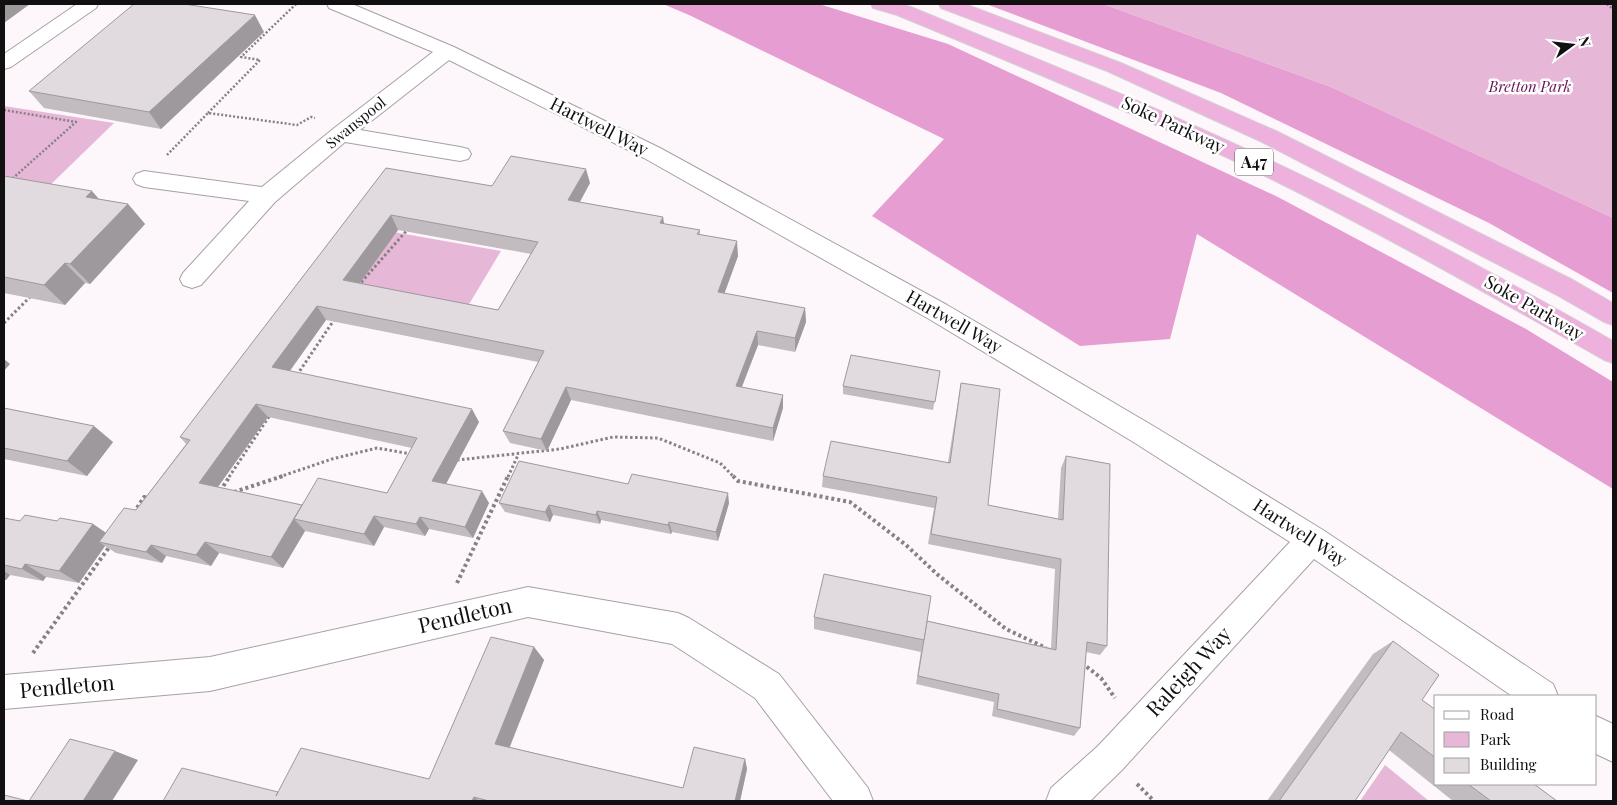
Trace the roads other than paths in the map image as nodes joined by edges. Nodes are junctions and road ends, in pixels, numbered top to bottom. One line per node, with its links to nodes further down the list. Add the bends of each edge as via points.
1 (89, 4): 6 (street)
2 (336, 4): 5 (street, Hartwell Way)
3 (880, 4): 13 (highway, Soke Parkway / A47, via 1102,92 1258,163 1499,287)
4 (948, 4): 12 (highway, Soke Parkway / A47, via 1114,67 1268,136)
5 (447, 51): 7 (street, Swanspool); 14 (street, Hartwell Way, via 652,153 938,312 1145,435)
6 (4, 63)
7 (348, 129): 8 (street); 10 (street, Swanspool)
8 (460, 154)
9 (144, 179): 10 (street)
10 (267, 196): 11 (street, Swanspool)
11 (192, 279)
12 (1613, 315)
13 (1613, 353)
14 (1312, 540): 16 (street, Hartwell Way); 20 (street, Raleigh Way, via 1110,758)
15 (4, 692): 19 (street, Pendleton, via 210,674 528,602 678,629 767,686)
16 (1540, 695)
17 (1597, 734): 18 (street)
18 (1613, 745)
19 (855, 801)
20 (1064, 801)

